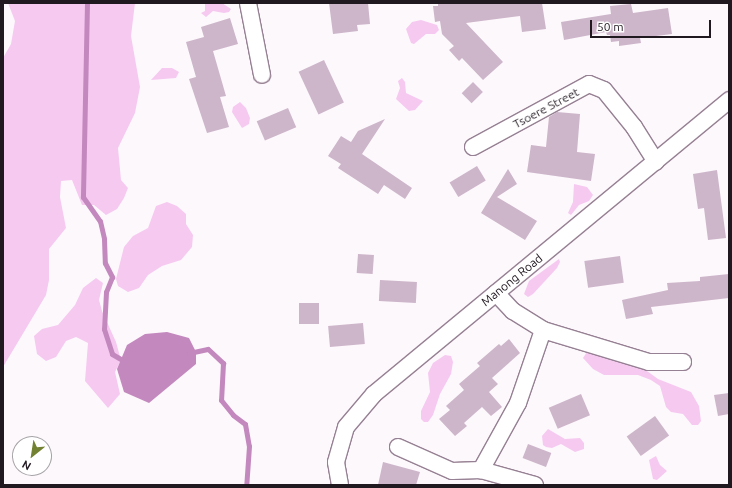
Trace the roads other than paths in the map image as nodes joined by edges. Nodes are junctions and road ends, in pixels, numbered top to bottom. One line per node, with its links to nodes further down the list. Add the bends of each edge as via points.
1 (248, 3): 2 (street)
2 (262, 75)
3 (729, 100): 5 (street, Manong Road)
4 (473, 146): 5 (street, Tsoere Street, via 589,84 604,90 634,127)
5 (656, 162): 6 (street, Manong Road)
6 (496, 293): 7 (street, via 513,311); 11 (street, Manong Road, via 395,376 353,417 338,448 336,462)
7 (543, 330): 8 (street, via 649,362); 10 (street, via 518,403)
8 (683, 362)
9 (398, 446): 10 (street, via 452,471)
10 (481, 470): 12 (street)
11 (340, 485)
12 (535, 485)

